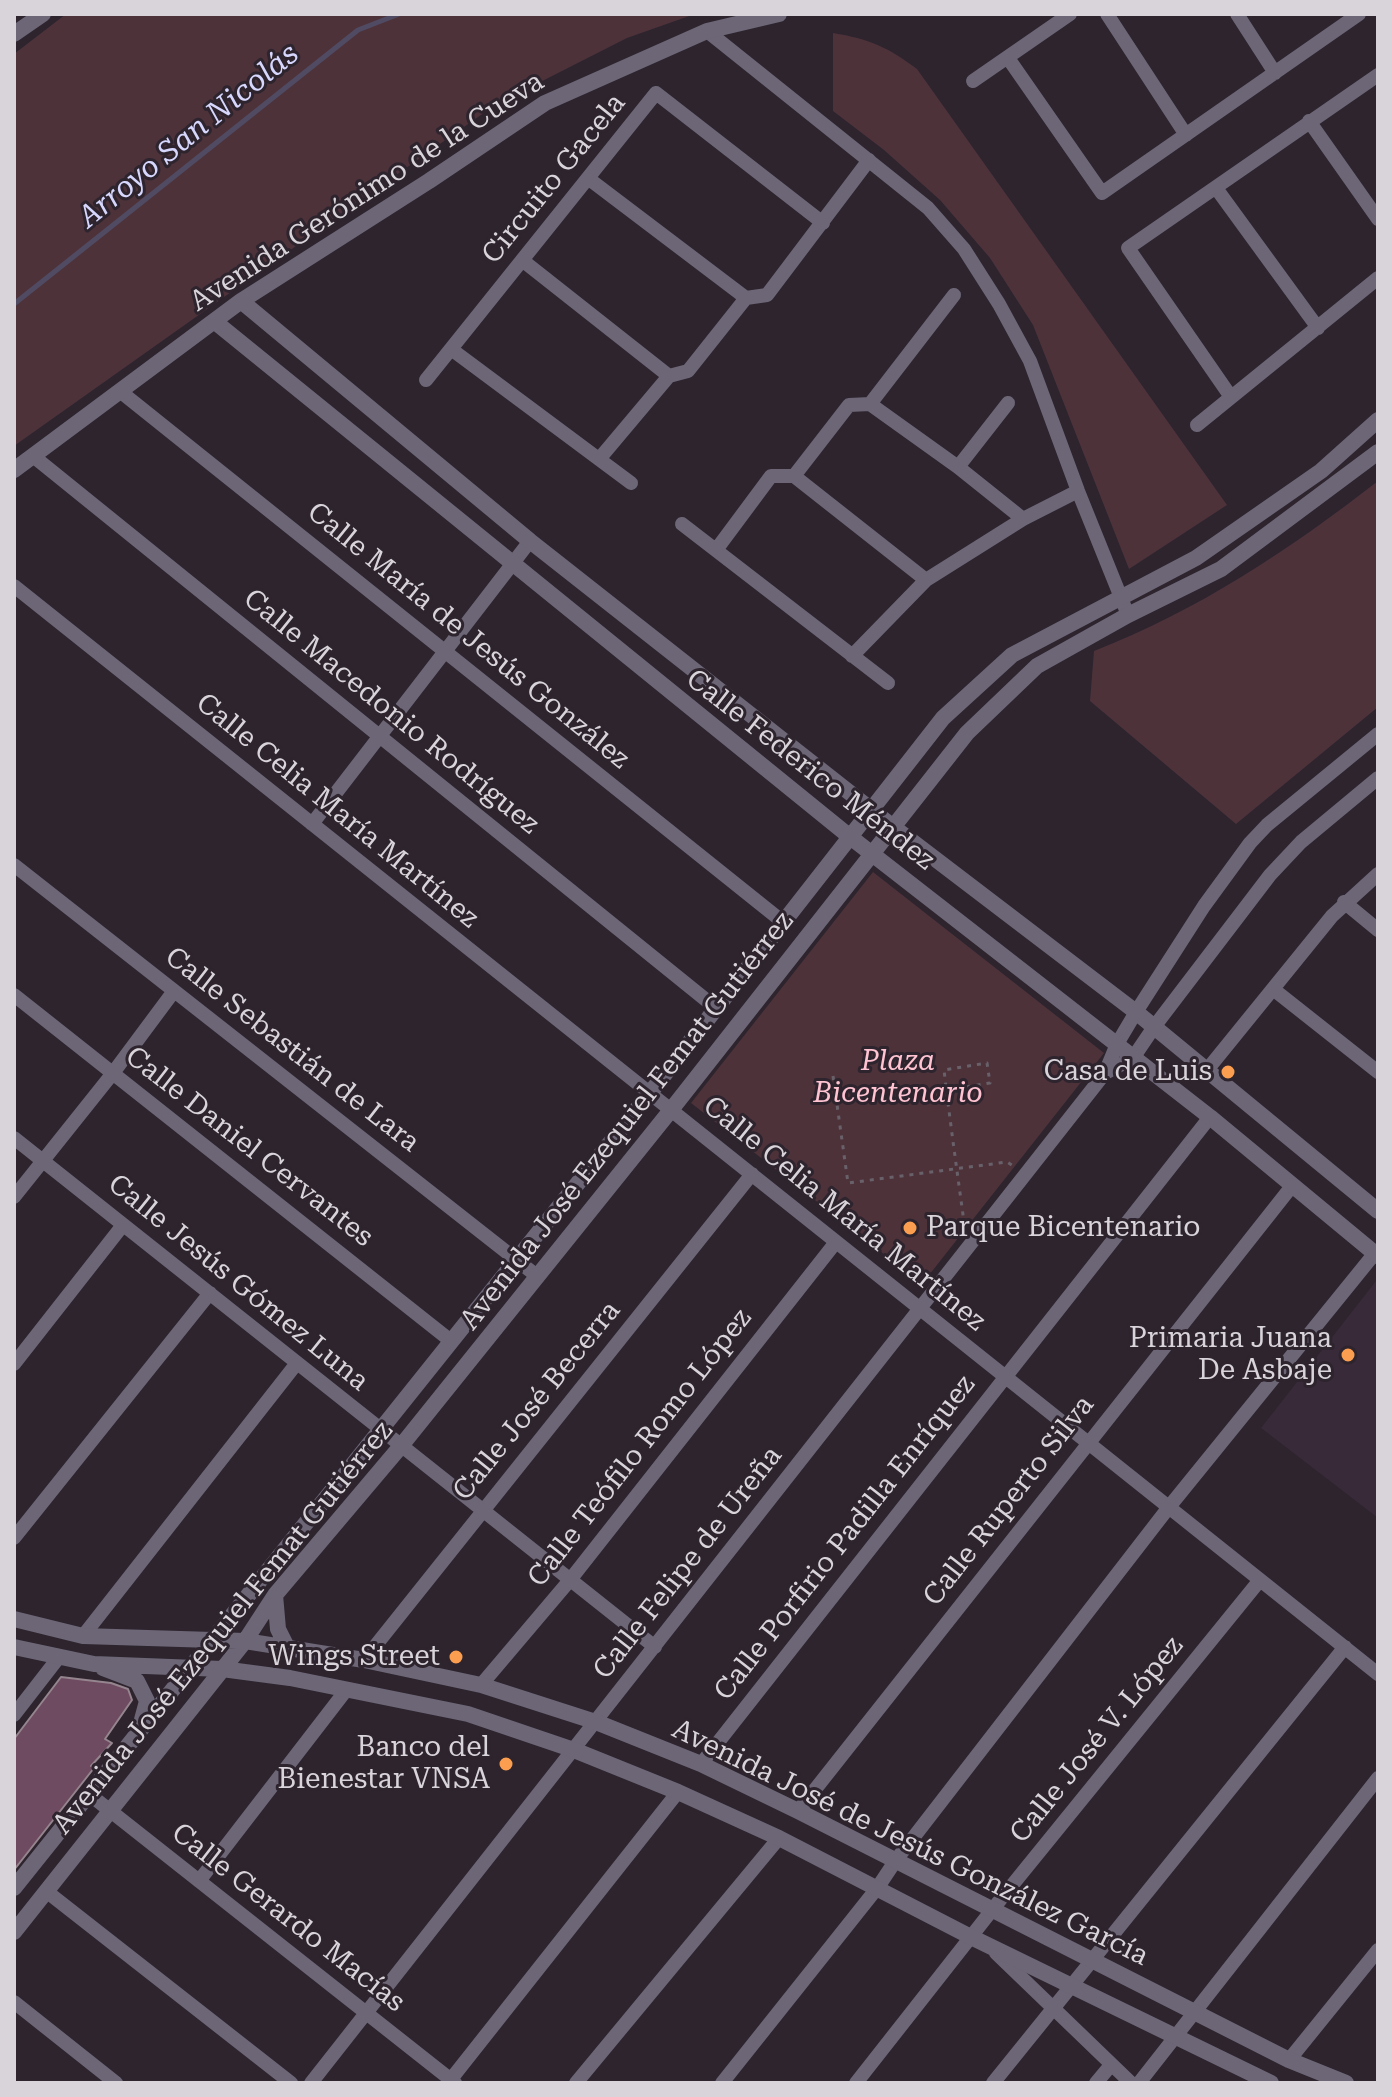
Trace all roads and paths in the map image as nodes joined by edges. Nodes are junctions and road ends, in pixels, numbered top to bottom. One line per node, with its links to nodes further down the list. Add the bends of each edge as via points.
1 (43, 14): 8 (street)
2 (779, 14): 7 (street, Avenida Gerónimo de la Cueva)
3 (1070, 14): 9 (street)
4 (1107, 14): 14 (street)
5 (1237, 14): 10 (street)
6 (1359, 14): 10 (street)
7 (707, 31): 15 (street); 24 (street, Avenida Gerónimo de la Cueva, via 545,103)
8 (14, 34)
9 (1008, 58): 12 (street); 14 (street, via 1102,193)
10 (1275, 73): 14 (street)
11 (1378, 75): 13 (street)
12 (973, 81)
13 (1309, 121): 17 (street); 18 (street)
14 (1186, 135)
15 (869, 160): 19 (street); 43 (street, via 928,208 964,249 999,304 1030,361)
16 (589, 179): 19 (street, Circuito Gacela, via 656,93); 20 (street, Circuito Gacela); 23 (street)
17 (1216, 188): 26 (street); 31 (street, via 1128,248)
18 (1378, 219)
19 (823, 223): 23 (street, via 767,295)
20 (522, 260): 27 (street, Circuito Gacela); 28 (street)
21 (1378, 278): 26 (street)
22 (954, 295): 33 (street)
23 (746, 298): 28 (street, via 688,371)
24 (241, 301): 25 (street, Avenida Gerónimo de la Cueva); 46 (street, Calle Federico Méndez)
25 (214, 321): 30 (street, Avenida Gerónimo de la Cueva); 48 (street, Calle Federico Méndez)
26 (1318, 328): 31 (street)
27 (451, 349): 29 (street, Circuito Gacela); 38 (street)
28 (669, 376): 38 (street)
29 (426, 380)
30 (121, 392): 37 (street, Avenida Gerónimo de la Cueva); 53 (street, Calle María de Jesús González)
31 (1231, 397): 35 (street)
32 (1008, 403): 39 (street)
33 (870, 404): 39 (street); 41 (street, via 849,405)
34 (1378, 420): 51 (street, Avenida José Ezequiel Femat Gutiérrez, via 1321,471 1196,558)
35 (1197, 425)
36 (1378, 452): 52 (street, Avenida José Ezequiel Femat Gutiérrez, via 1221,569)
37 (33, 456): 40 (street, Avenida Gerónimo de la Cueva); 57 (street, Calle Macedonio Rodríguez)
38 (600, 458): 42 (street)
39 (958, 467): 44 (street)
40 (14, 470)
41 (794, 476): 47 (street, via 771,476); 49 (street)
42 (631, 483)
43 (1078, 491): 44 (street); 51 (street)
44 (1023, 519): 49 (street)
45 (682, 524): 47 (street)
46 (530, 541): 48 (street); 59 (street, Calle Federico Méndez)
47 (716, 550): 54 (street)
48 (512, 565): 53 (street); 62 (street, Calle Federico Méndez)
49 (926, 580): 54 (street)
50 (14, 586): 60 (street, Calle Celia María Martínez)
51 (1119, 597): 52 (street); 59 (street, Avenida José Ezequiel Femat Gutiérrez, via 1012,655 943,718)
52 (1128, 615): 61 (street, Avenida José Ezequiel Femat Gutiérrez, via 1037,666 967,733)
53 (445, 651): 57 (street); 67 (street, Calle María de Jesús González)
54 (852, 656): 55 (street)
55 (888, 683)
56 (1378, 734): 73 (street, Calle Felipe de Ureña, via 1250,843)
57 (379, 736): 60 (street); 72 (street, Calle Macedonio Rodríguez)
58 (1378, 778): 74 (street, Calle Felipe de Ureña, via 1270,875)
59 (871, 809): 61 (street, Calle Federico Méndez); 62 (street, Avenida José Ezequiel Femat Gutiérrez)
60 (312, 824): 83 (street, Calle Celia María Martínez)
61 (892, 826): 63 (street, Avenida José Ezequiel Femat Gutiérrez); 73 (street, Calle Federico Méndez)
62 (849, 836): 63 (street, Calle Federico Méndez); 67 (street, Avenida José Ezequiel Femat Gutiérrez)
63 (872, 853): 75 (street, Calle Federico Méndez); 84 (street, Avenida José Ezequiel Femat Gutiérrez)
64 (14, 865): 70 (street, Calle Sebastián de Lara)
65 (1378, 874): 66 (street)
66 (1344, 902): 68 (street); 69 (street)
67 (783, 922): 72 (street, Avenida José Ezequiel Femat Gutiérrez)
68 (1378, 930)
69 (1273, 989): 77 (street); 78 (street)
70 (174, 991): 79 (street); 98 (street, Calle Sebastián de Lara)
71 (14, 995): 79 (street, Calle Daniel Cervantes)
72 (716, 1008): 83 (street, Avenida José Ezequiel Femat Gutiérrez)
73 (1136, 1012): 74 (street, Calle Federico Méndez); 75 (street, Calle Felipe de Ureña)
74 (1154, 1027): 76 (street, Calle Felipe de Ureña); 77 (street, Calle Federico Méndez)
75 (1117, 1044): 76 (street, Calle Federico Méndez); 80 (street, Calle Felipe de Ureña)
76 (1133, 1058): 80 (street, Calle Felipe de Ureña); 85 (street, Calle Federico Méndez)
77 (1207, 1070): 93 (street, Calle Federico Méndez)
78 (1378, 1072)
79 (113, 1073): 87 (street); 102 (street, Calle Daniel Cervantes)
80 (1105, 1073): 90 (street, Calle Felipe de Ureña)
81 (833, 1076): 88 (path, via 848,1183)
82 (947, 1090): 82 (path, via 944,1070 987,1063 990,1083); 88 (path)
83 (650, 1093): 84 (street, Calle Celia María Martínez); 98 (street, Avenida José Ezequiel Femat Gutiérrez)
84 (671, 1110): 89 (street, Calle Celia María Martínez); 99 (street, Avenida José Ezequiel Femat Gutiérrez)
85 (1210, 1117): 91 (street, Calle Federico Méndez); 105 (street, Calle Porfirio Padilla Enríquez)
86 (14, 1138): 87 (street, Calle Jesús Gómez Luna)
87 (44, 1161): 92 (street); 94 (street, Calle Jesús Gómez Luna)
88 (957, 1169): 90 (path, via 1007,1162); 95 (path, via 964,1222)
89 (752, 1174): 96 (street, Calle Celia María Martínez); 110 (street, Calle José Becerra)
90 (1026, 1175): 95 (street, Calle Felipe de Ureña)
91 (1292, 1186): 97 (street, Calle Federico Méndez); 107 (street, Calle Ruperto Silva)
92 (14, 1197)
93 (1378, 1211)
94 (123, 1225): 100 (street, Calle Jesús Gómez Luna); 104 (street)
95 (980, 1234): 101 (street, Calle Felipe de Ureña)
96 (836, 1242): 101 (street, Calle Celia María Martínez); 112 (street, Calle Teófilo Romo López)
97 (1376, 1255): 109 (street)
98 (516, 1260): 99 (street, Calle Sebastián de Lara); 102 (street, Avenida José Ezequiel Femat Gutiérrez)
99 (537, 1276): 108 (street, Avenida José Ezequiel Femat Gutiérrez)
100 (210, 1293): 103 (street, Calle Jesús Gómez Luna); 111 (street)
101 (921, 1309): 105 (street, Calle Celia María Martínez); 121 (street, Calle Felipe de Ureña)
102 (451, 1341): 106 (street, Avenida José Ezequiel Femat Gutiérrez)
103 (297, 1363): 106 (street, Calle Jesús Gómez Luna); 116 (street)
104 (14, 1364)
105 (1005, 1376): 107 (street, Calle Celia María Martínez); 135 (street, Calle Porfirio Padilla Enríquez)
106 (382, 1430): 108 (street, Calle Jesús Gómez Luna); 117 (street, Avenida José Ezequiel Femat Gutiérrez)
107 (1088, 1442): 109 (street, Calle Celia María Martínez); 140 (street, Calle Ruperto Silva)
108 (401, 1446): 110 (street, Calle Jesús Gómez Luna); 114 (street, Avenida José Ezequiel Femat Gutiérrez)
109 (1169, 1507): 113 (street, Calle Celia María Martínez); 142 (street)
110 (483, 1511): 112 (street, Calle Jesús Gómez Luna); 124 (street, Calle José Becerra)
111 (14, 1538)
112 (570, 1580): 121 (street, Calle Jesús Gómez Luna); 129 (street, Calle Teófilo Romo López)
113 (1260, 1580): 122 (street, Calle Celia María Martínez); 147 (street, Calle José V. López)
114 (275, 1595): 118 (street, Avenida José Ezequiel Femat Gutiérrez); 120 (street, via 278,1629)
115 (14, 1619): 116 (street, Avenida José de Jesús González García)
116 (83, 1636): 117 (street, Avenida José de Jesús González García)
117 (213, 1638): 118 (street, Avenida José de Jesús González García); 126 (street, Avenida José Ezequiel Femat Gutiérrez)
118 (245, 1641): 120 (street, Avenida José de Jesús González García); 127 (street, Avenida José Ezequiel Femat Gutiérrez)
119 (14, 1647): 123 (street, Avenida José de Jesús González García)
120 (287, 1647): 124 (street, Avenida José de Jesús González García)
121 (655, 1647): 132 (street, Calle Felipe de Ureña)
122 (1345, 1647): 128 (street, Calle Celia María Martínez); 151 (street)
123 (59, 1657): 125 (street, Avenida José de Jesús González García); 131 (street)
124 (364, 1660): 129 (street, Avenida José de Jesús González García)
125 (94, 1664): 126 (street, Avenida José de Jesús González García); 133 (street, via 137,1681 147,1701)
126 (189, 1667): 127 (street, Avenida José de Jesús González García); 133 (street, Avenida José Ezequiel Femat Gutiérrez)
127 (222, 1669): 130 (street, Avenida José de Jesús González García); 139 (street, Avenida José Ezequiel Femat Gutiérrez)
128 (1378, 1674)
129 (481, 1685): 132 (street, Avenida José de Jesús González García)
130 (347, 1689): 134 (street, Avenida José de Jesús González García, via 468,1714); 143 (street)
131 (14, 1715)
132 (596, 1722): 134 (street, Calle Felipe de Ureña); 135 (street, Avenida José de Jesús González García)
133 (137, 1737): 138 (street, Avenida José Ezequiel Femat Gutiérrez)
134 (574, 1750): 137 (street, Avenida José de Jesús González García); 156 (street, Calle Felipe de Ureña)
135 (701, 1764): 140 (street, Avenida José de Jesús González García)
136 (1378, 1778): 155 (street)
137 (678, 1792): 141 (street, Avenida José de Jesús González García); 160 (street)
138 (89, 1794): 139 (street, Calle Gerardo Macías); 145 (street, Avenida José Ezequiel Femat Gutiérrez)
139 (111, 1811): 143 (street, Calle Gerardo Macías); 146 (street, Avenida José Ezequiel Femat Gutiérrez)
140 (798, 1811): 142 (street, Avenida José de Jesús González García)
141 (779, 1838): 144 (street, Avenida José de Jesús González García); 164 (street)
142 (896, 1860): 144 (street); 147 (street, Avenida José de Jesús González García)
143 (199, 1881): 156 (street, Calle Gerardo Macías)
144 (878, 1887): 149 (street, Avenida José de Jesús González García); 165 (street)
145 (14, 1888)
146 (46, 1891): 148 (street, Avenida José Ezequiel Femat Gutiérrez); 162 (street)
147 (992, 1910): 149 (street, Calle José V. López); 151 (street, Avenida José de Jesús González García)
148 (14, 1932)
149 (979, 1940): 152 (street, Avenida José de Jesús González García); 154 (street); 166 (street, Calle José V. López)
150 (1378, 1950): 158 (street)
151 (1091, 1959): 152 (street); 155 (street, Avenida José de Jesús González García)
152 (1071, 1984): 154 (street); 157 (street, Avenida José de Jesús González García)
153 (14, 2002): 161 (street)
154 (1053, 2007): 159 (street); 167 (street)
155 (1195, 2012): 157 (street); 158 (street, Avenida José de Jesús González García)
156 (366, 2013): 160 (street, Calle Gerardo Macías); 163 (street, Calle Felipe de Ureña)
157 (1175, 2037): 170 (street); 171 (street, Avenida José de Jesús González García)
158 (1289, 2060): 172 (street, Avenida José de Jesús González García)
159 (1111, 2065): 168 (street); 169 (street)
160 (451, 2082)
161 (116, 2083)
162 (291, 2083)
163 (311, 2083)
164 (576, 2083)
165 (722, 2083)
166 (856, 2083)
167 (993, 2083)
168 (1096, 2083)
169 (1131, 2083)
170 (1139, 2083)
171 (1271, 2083)
172 (1346, 2083)

